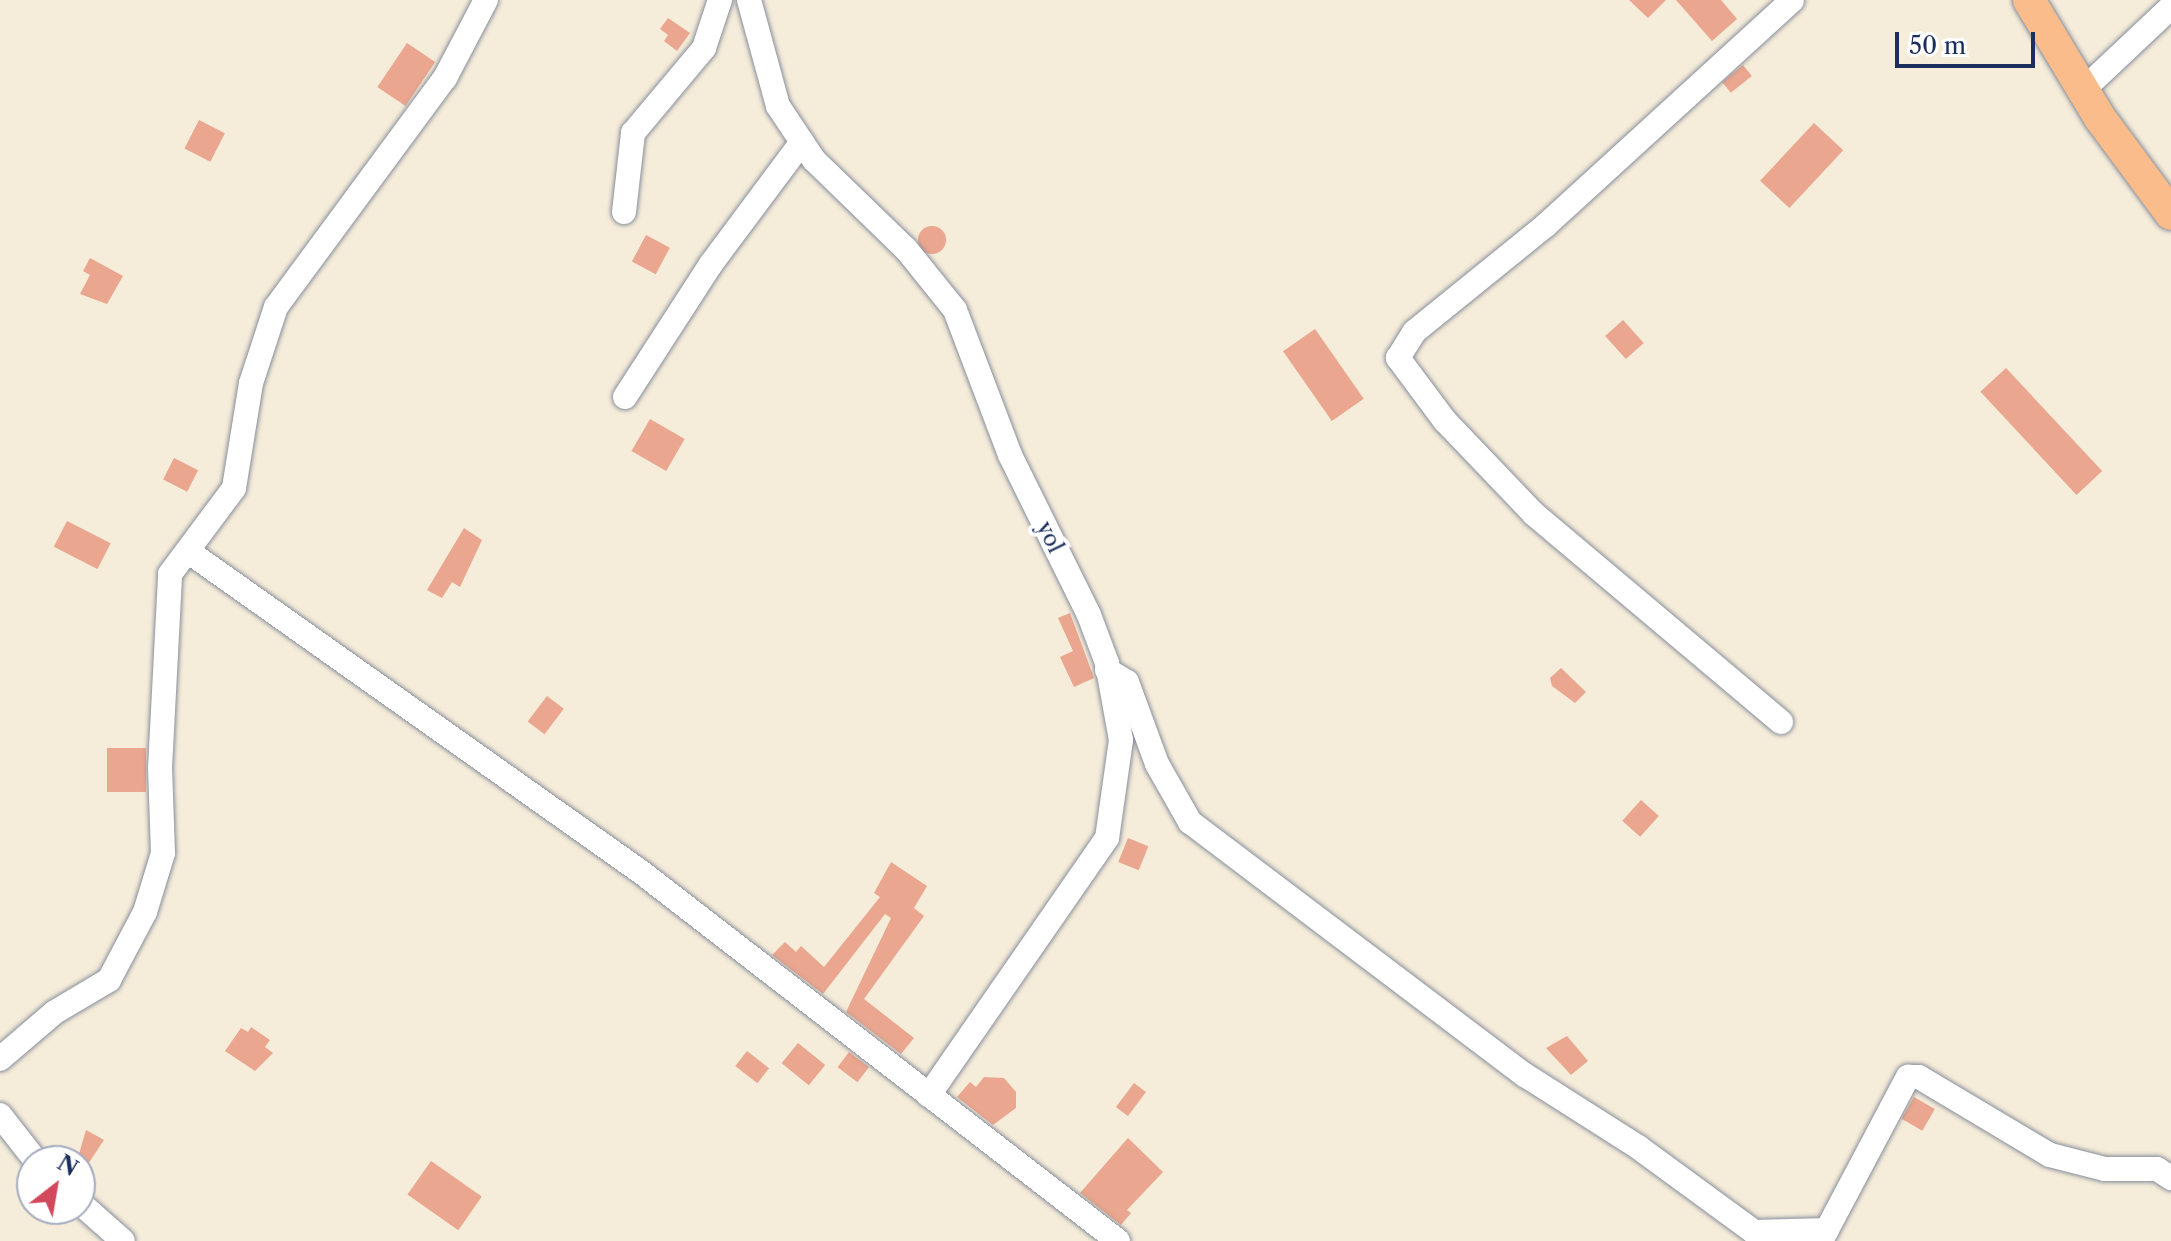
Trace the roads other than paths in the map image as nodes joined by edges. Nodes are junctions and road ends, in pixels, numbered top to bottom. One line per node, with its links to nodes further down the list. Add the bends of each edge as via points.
1 (486, 0): 12 (street, via 445,78 276,307 251,383 234,488)
2 (720, 0): 10 (street, via 704,48 633,133)
3 (749, 0): 8 (street, yol, via 778,106)
4 (1792, 0): 14 (street, via 1546,225 1414,332 1398,358 1445,421 1534,514)
5 (2029, 0): 7 (main road)
6 (2171, 7): 7 (street)
7 (2083, 90): 9 (main road)
8 (802, 142): 11 (street, via 711,264); 13 (street, yol, via 906,249 955,310 1010,455 1089,615)
9 (2170, 211)
10 (624, 212)
11 (625, 397)
12 (189, 552): 15 (street, via 170,574 160,768 163,853 145,912 109,980 55,1012); 16 (street, via 641,872)
13 (1107, 670): 16 (street, yol, via 1121,740 1107,838); 21 (street, via 1127,682 1157,764 1190,822 1525,1075 1638,1147 1754,1232)
14 (1781, 722)
15 (0, 1059)
16 (929, 1095): 23 (street)
17 (0, 1115): 18 (street)
18 (23, 1145)
19 (2171, 1178): 21 (street, via 2157,1169 2105,1169 2050,1155 1919,1077 1908,1077)
20 (96, 1217): 22 (street)
21 (1824, 1235)
22 (123, 1241)
23 (1118, 1241)

